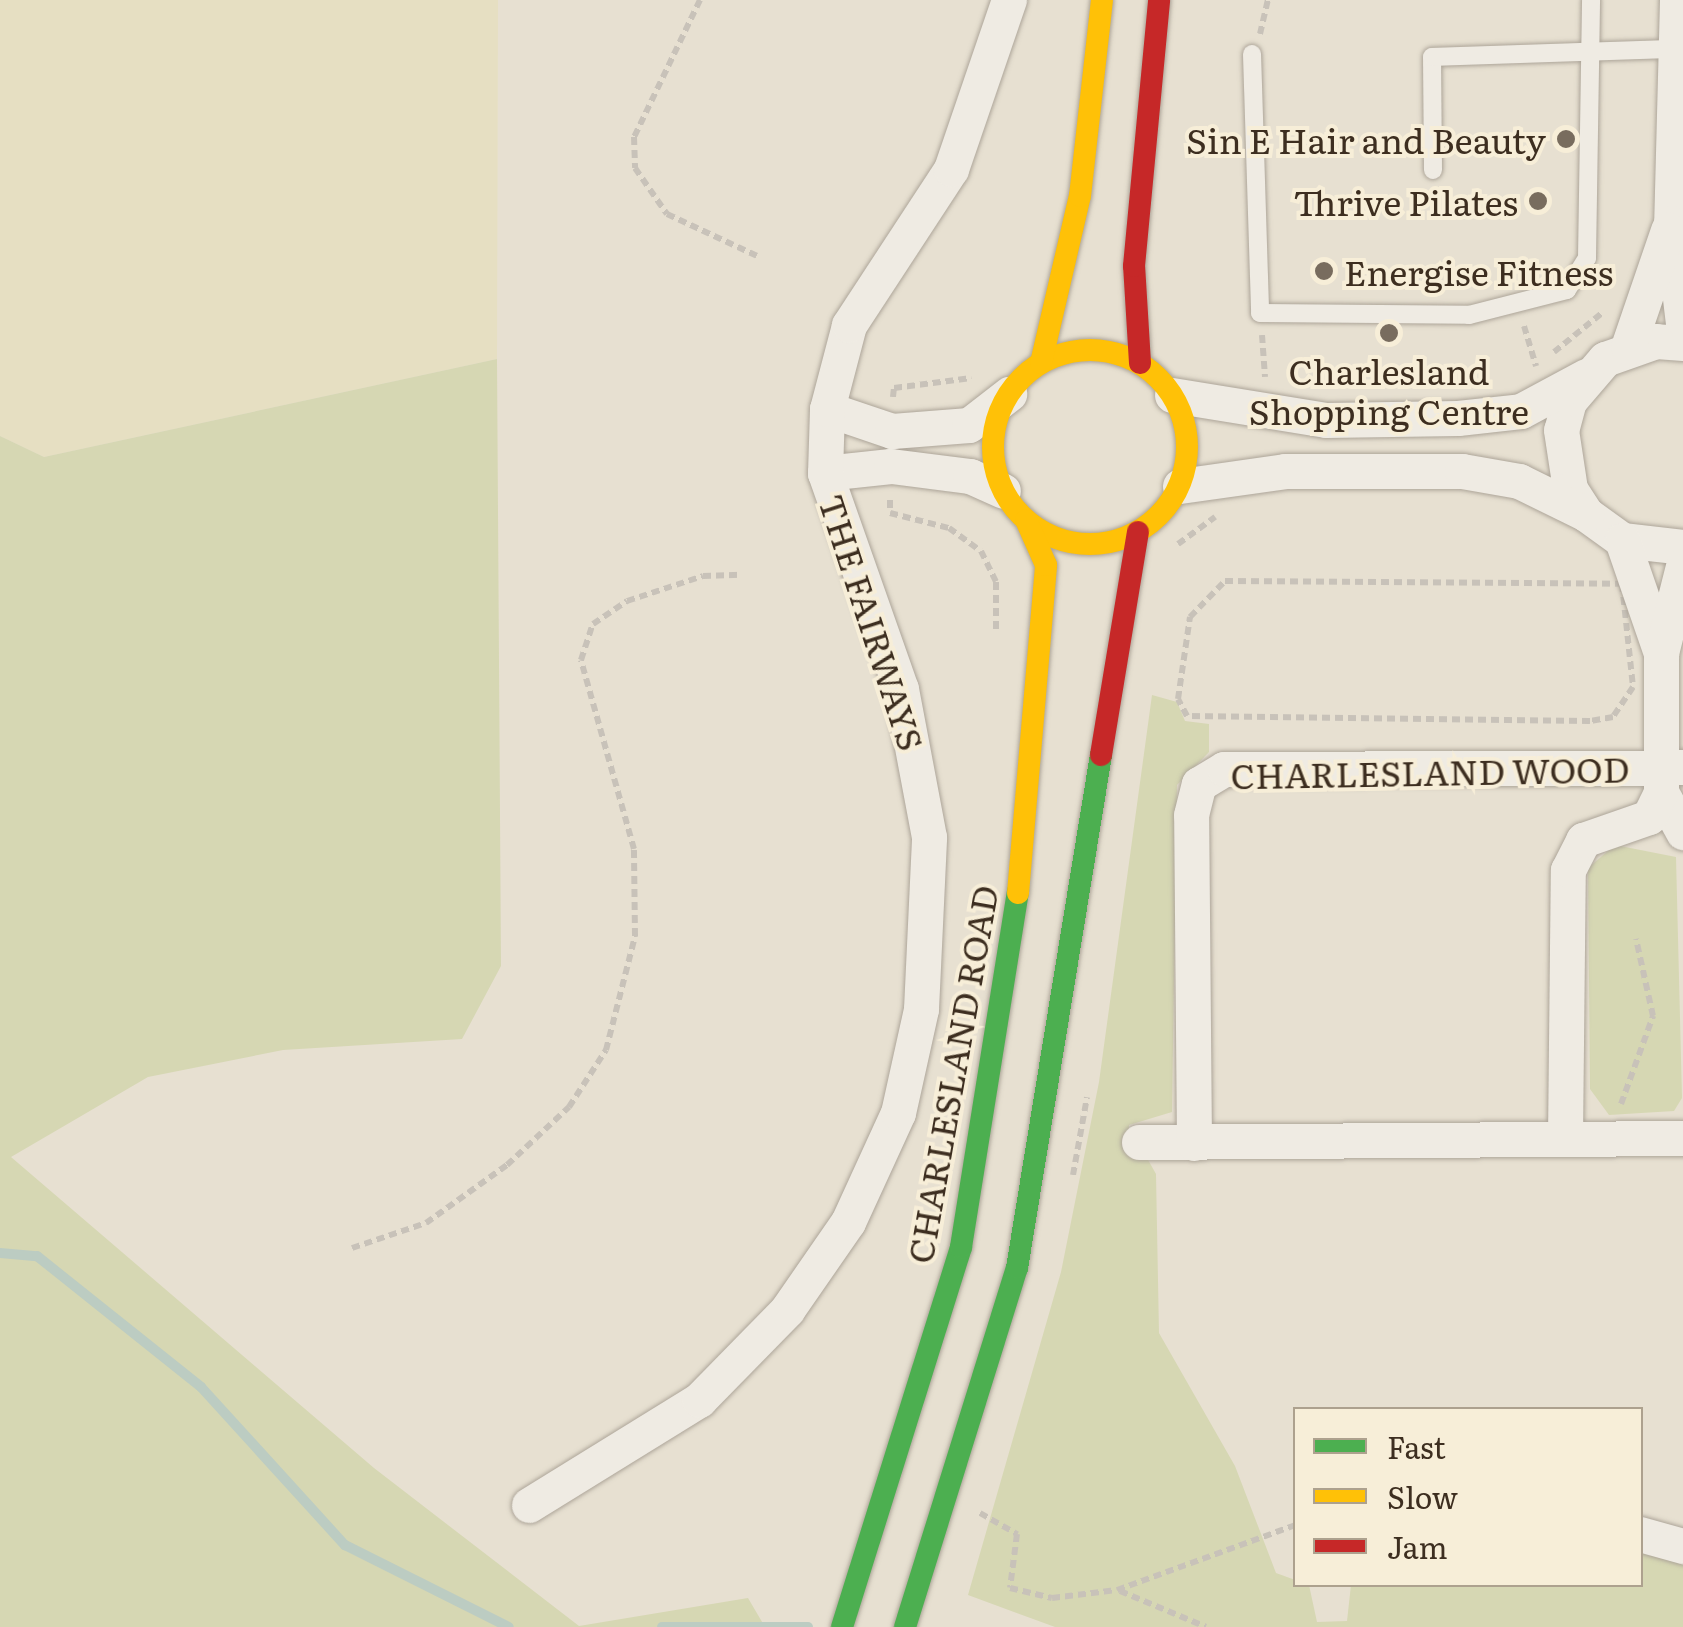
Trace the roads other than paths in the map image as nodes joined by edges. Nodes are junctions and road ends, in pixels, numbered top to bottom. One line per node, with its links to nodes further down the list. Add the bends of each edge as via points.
1 (1009, 0): 19 (street, THE FAIRWAYS, via 951,169 850,325)
2 (1102, 0): 14 (main road, via 1080,196)
3 (1159, 0): 15 (main road, via 1134,266)
4 (1591, 0): 6 (lane)
5 (1678, 0): 7 (street)
6 (1592, 48): 7 (lane); 8 (lane, via 1587,258 1567,290 1469,316 1260,313); 9 (lane, via 1432,57)
7 (1676, 49): 10 (street)
8 (1252, 54)
9 (1432, 170)
10 (1670, 223): 11 (street); 13 (street)
11 (1683, 324)
12 (1683, 343): 13 (street)
13 (1628, 347): 16 (street)
14 (1041, 363): 15 (main road, via 1097,350); 17 (main road)
15 (1140, 363): 18 (main road)
16 (1586, 376): 18 (street, via 1522,411 1458,418 1326,420); 24 (street, via 1569,401 1561,460)
17 (1009, 394): 20 (street, THE FAIRWAYS, via 969,425); 23 (main road, via 993,448)
18 (1172, 395): 22 (main road, via 1187,447)
19 (827, 410): 20 (street, THE FAIRWAYS); 21 (street, THE FAIRWAYS)
20 (892, 448): 21 (street, THE FAIRWAYS); 23 (street, THE FAIRWAYS)
21 (826, 474): 37 (street, THE FAIRWAYS, via 901,688 929,837 921,1009 898,1113 848,1222 787,1310 699,1400)
22 (1180, 486): 24 (street, via 1285,470 1462,471 1519,481); 26 (main road)
23 (1003, 491): 25 (main road)
24 (1586, 514): 27 (street)
25 (1026, 520): 26 (main road, via 1069,542); 40 (main road, CHARLESLAND ROAD, via 1046,565 1042,634 1020,882 989,1094 961,1248)
26 (1138, 532): 41 (main road, via 1017,1268)
27 (1622, 540): 28 (street); 30 (street, CHARLESLAND WOOD)
28 (1683, 547)
29 (1683, 566): 30 (street, CHARLESLAND WOOD)
30 (1660, 653): 31 (street, CHARLESLAND WOOD)
31 (1669, 776): 32 (street, CHARLESLAND WOOD); 34 (street, CHARLESLAND WOOD, via 1648,817 1583,840 1568,870); 36 (street, CHARLESLAND WOOD, via 1224,769 1199,784 1191,815)
32 (1683, 832)
33 (1683, 1138): 34 (street)
34 (1565, 1139): 36 (street)
35 (1140, 1142): 36 (street)
36 (1194, 1143)
37 (529, 1505)
38 (1643, 1535): 39 (street)
39 (1683, 1546)
40 (842, 1627)
41 (905, 1627)

